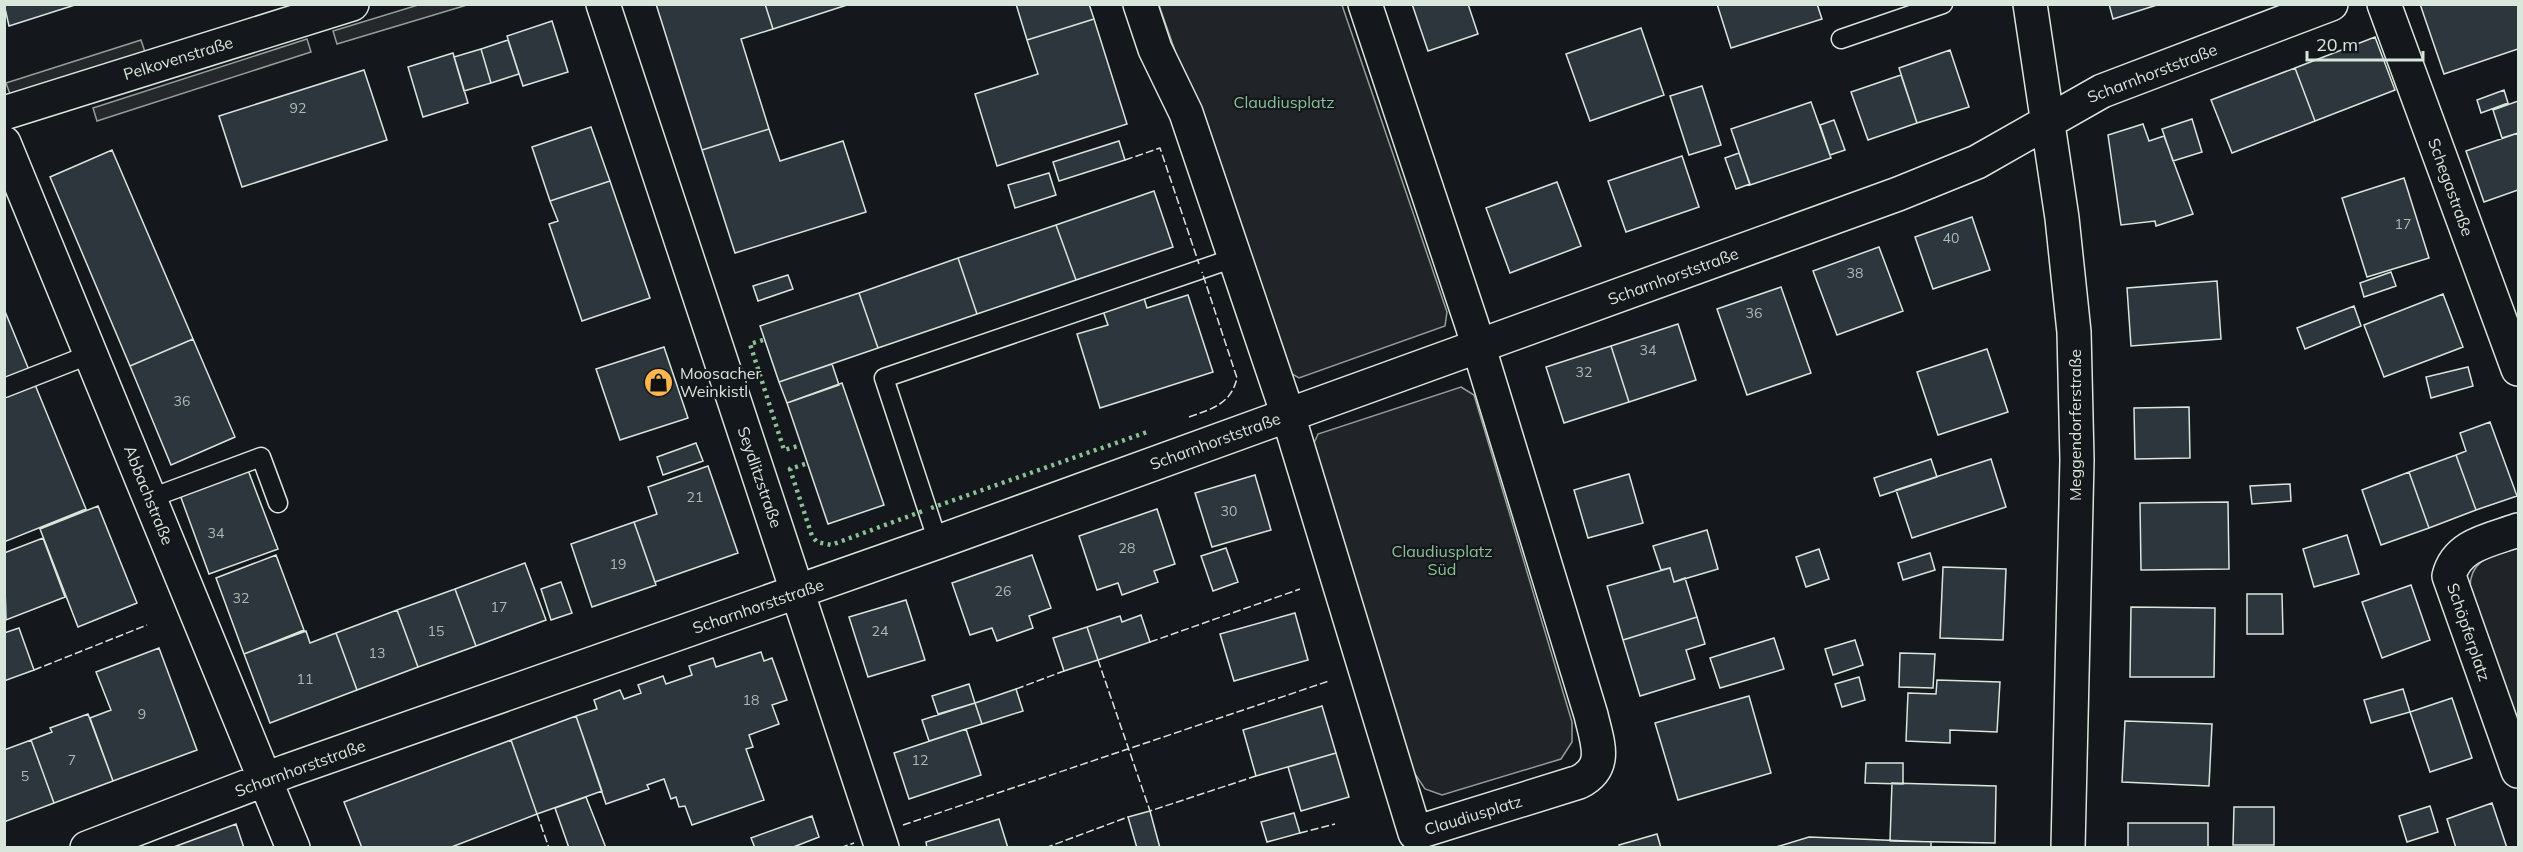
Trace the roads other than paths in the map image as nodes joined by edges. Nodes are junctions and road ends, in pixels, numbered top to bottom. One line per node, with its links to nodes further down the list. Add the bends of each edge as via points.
1 (352, 4): 10 (street, Pelkovenstraße)
2 (603, 4): 23 (street, Seydlitzstraße)
3 (1140, 4): 13 (street, Claudiusplatz, via 1155,49 1186,113)
4 (1365, 4): 14 (street, Claudiusplatz)
5 (1943, 4): 9 (lane)
6 (2030, 4): 11 (street, Meggendorferstraße)
7 (2331, 4): 11 (street, Scharnhorststraße, via 2102,91)
8 (2384, 4): 16 (street, Schegastraße)
9 (1841, 39)
10 (4, 113)
11 (2048, 120): 14 (street, Scharnhorststraße, via 1977,162 1898,194); 30 (street, Meggendorferstraße, via 2074,332 2076,391)
12 (4, 143): 15 (street, Abbachstraße)
13 (1234, 258): 18 (street, Claudiusplatz); 22 (lane, via 885,378)
14 (1479, 346): 18 (street, Scharnhorststraße); 26 (street, Claudiusplatz, via 1591,715 1599,759 1595,770 1579,782)
15 (91, 354): 17 (lane); 19 (street, Abbachstraße)
16 (2518, 369)
17 (4, 388)
18 (1287, 415): 22 (street, Scharnhorststraße); 26 (street, Claudiusplatz)
19 (151, 498): 20 (lane, via 261,457); 25 (street, Abbachstraße)
20 (278, 503)
21 (2518, 530): 24 (street, Schöpferplatz, via 2462,552 2452,562 2449,576)
22 (938, 542): 23 (street, Scharnhorststraße)
23 (799, 591): 25 (street, Scharnhorststraße); 29 (street, Seydlitzstraße)
24 (2518, 771)
25 (264, 780): 27 (street, Scharnhorststraße); 28 (street, Abbachstraße)
26 (1415, 840)
27 (87, 848)
28 (293, 848)
29 (882, 848)
30 (2068, 848)

